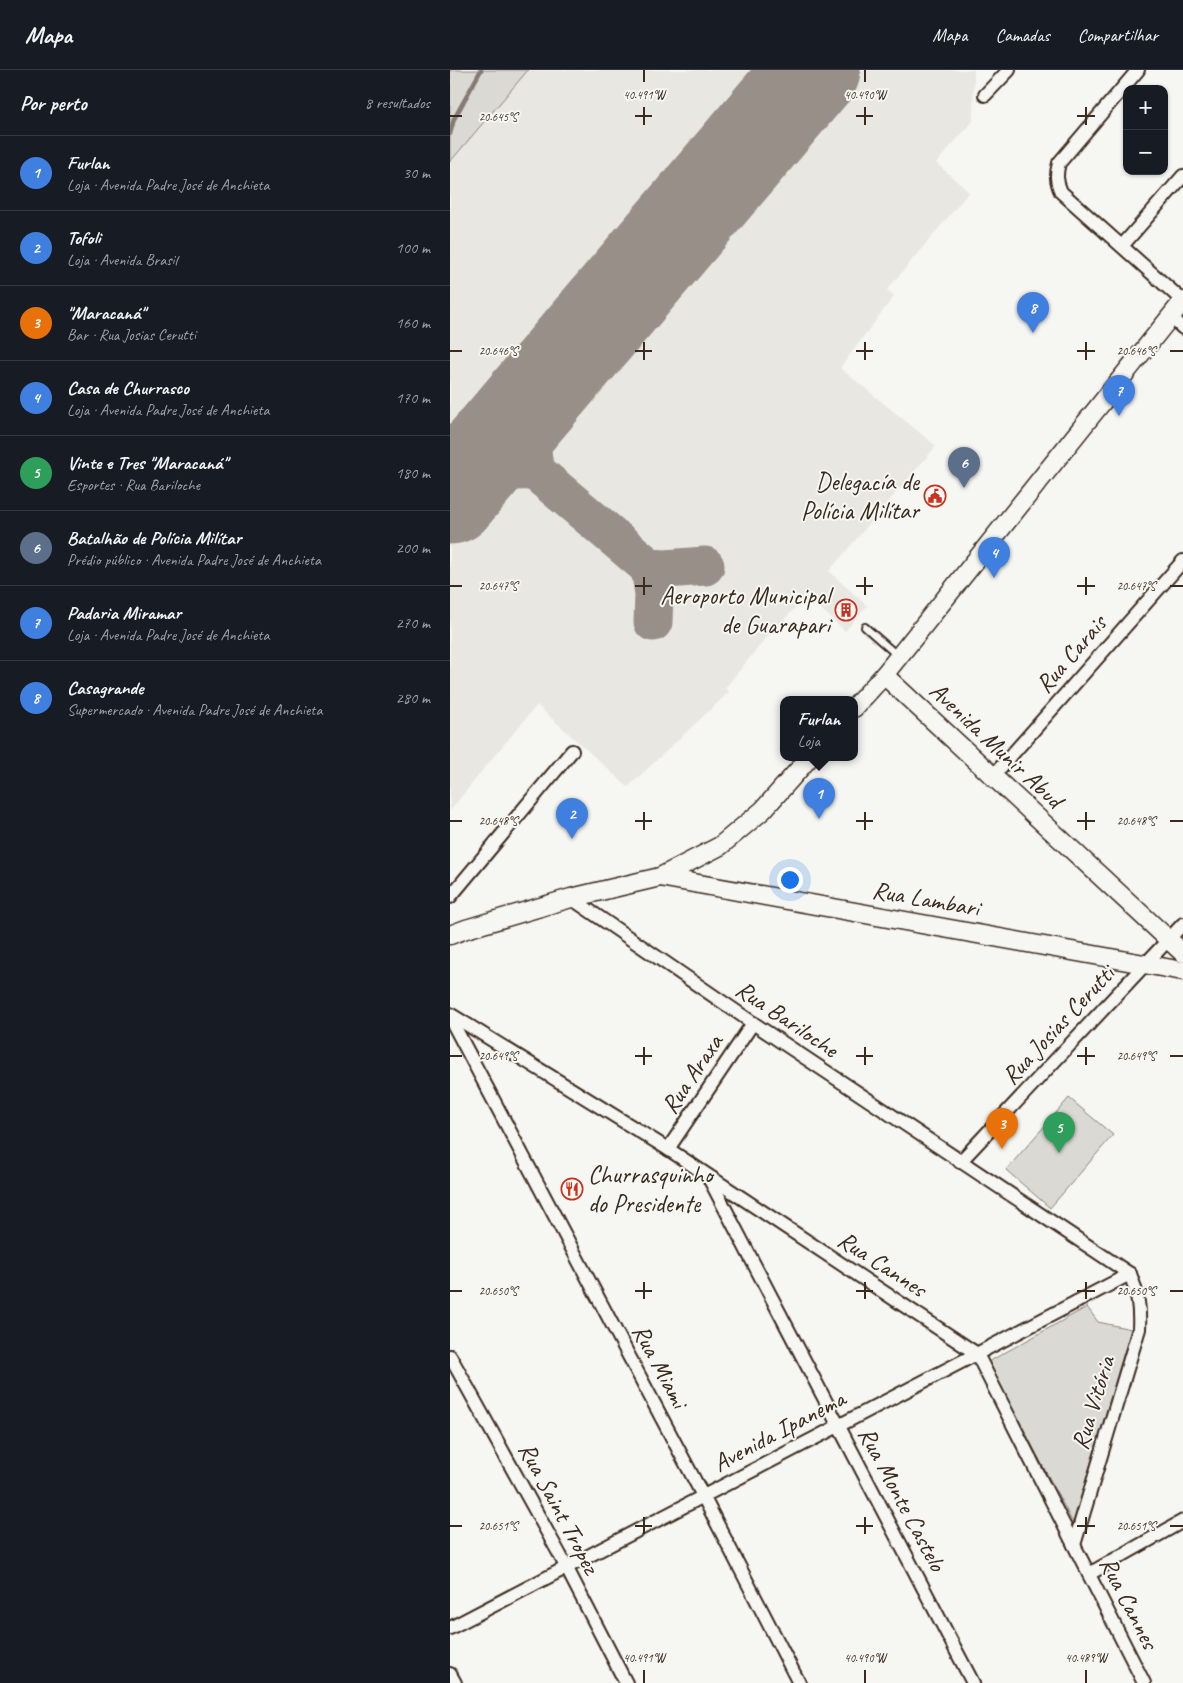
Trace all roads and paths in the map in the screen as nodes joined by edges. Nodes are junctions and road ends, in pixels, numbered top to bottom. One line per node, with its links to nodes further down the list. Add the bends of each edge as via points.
1 (1009, 70): 3 (street)
2 (1138, 70): 5 (street, via 1070,149 1059,163 1056,174 1061,192)
3 (985, 95)
4 (1183, 176): 5 (street)
5 (1122, 246): 6 (street)
6 (1183, 301): 7 (street)
7 (1177, 322): 10 (street)
8 (1183, 561): 15 (street, Rua Carais)
9 (865, 627): 10 (lane)
10 (899, 657): 11 (street)
11 (884, 676): 12 (street); 15 (street, Avenida Munir Abud)
12 (858, 704)
13 (572, 751): 17 (street)
14 (806, 761): 16 (street, via 763,810 720,846)
15 (993, 776): 21 (street, Avenida Munir Abud)
16 (660, 877): 18 (street); 23 (street, Rua Lambari)
17 (450, 897)
18 (571, 898): 20 (street); 26 (street, Rua Bariloche)
19 (1183, 924): 21 (street, Rua Josias Cerutti)
20 (450, 936)
21 (1169, 940): 22 (street, Avenida Munir Abud); 23 (street, Rua Josias Cerutti)
22 (1183, 953)
23 (1146, 965): 24 (street, Rua Lambari); 28 (street, Rua Josias Cerutti)
24 (1183, 971)
25 (450, 1016): 27 (street, Rua Cannes); 34 (street, Rua Miami)
26 (754, 1023): 27 (street, Rua Araxa); 28 (street, Rua Bariloche)
27 (668, 1150): 29 (street, Rua Cannes)
28 (960, 1162): 30 (street, Rua Bariloche)
29 (707, 1176): 31 (street, Rua Cannes); 33 (street, Rua Monte Castelo)
30 (1130, 1274): 31 (street, Avenida Ipanema); 36 (street, Rua Vitória, via 1138,1295 1139,1329)
31 (976, 1354): 33 (street, Avenida Ipanema); 36 (street, Rua Cannes)
32 (450, 1356): 37 (street, Rua Saint Tropez)
33 (838, 1426): 34 (street, Avenida Ipanema); 44 (street, Rua Monte Castelo)
34 (703, 1496): 37 (street, Avenida Ipanema); 43 (street, Rua Miami)
35 (1183, 1521): 38 (street)
36 (1074, 1545): 38 (street, Rua Cannes)
37 (566, 1568): 39 (street, Avenida Ipanema); 42 (street, Rua Saint Tropez)
38 (1089, 1574): 45 (street, Rua Cannes)
39 (450, 1628)
40 (450, 1674): 41 (street)
41 (455, 1683)
42 (626, 1683)
43 (799, 1683)
44 (973, 1683)
45 (1144, 1683)

